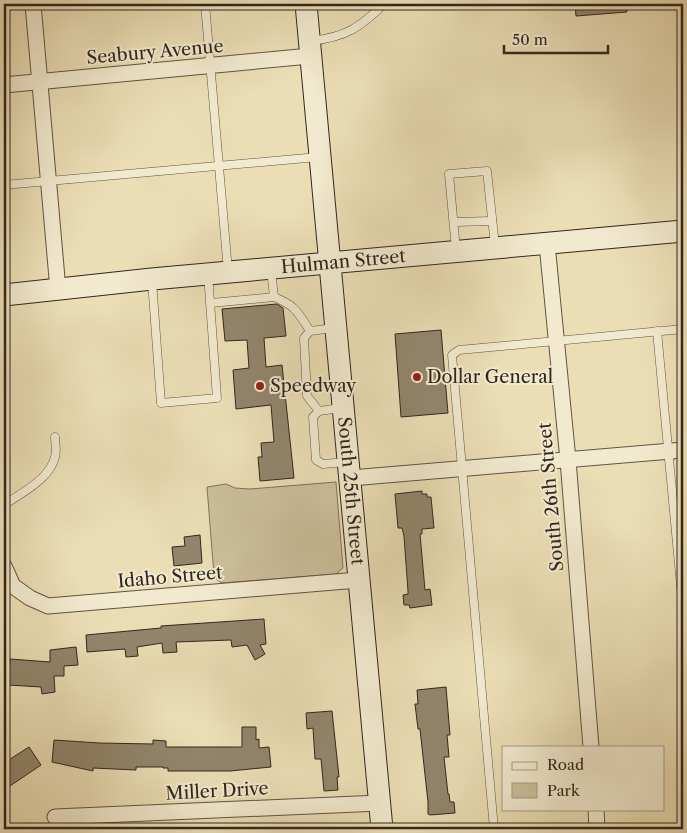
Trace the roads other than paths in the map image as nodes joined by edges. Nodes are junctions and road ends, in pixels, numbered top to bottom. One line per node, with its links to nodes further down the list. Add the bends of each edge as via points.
1 (33, 4): 7 (street)
2 (205, 4): 6 (lane)
3 (306, 4): 5 (main road, South 25th Street)
4 (384, 4): 5 (lane, via 364,23)
5 (309, 49): 6 (street, Seabury Avenue); 9 (main road, South 25th Street)
6 (210, 66): 7 (street, Seabury Avenue); 10 (lane)
7 (40, 81): 8 (street, Seabury Avenue); 11 (street)
8 (4, 84)
9 (319, 156): 10 (lane); 19 (main road, South 25th Street)
10 (219, 166): 11 (lane); 21 (lane)
11 (49, 181): 12 (lane); 23 (street)
12 (4, 185)
13 (492, 221): 14 (lane); 14 (lane, via 487,171 449,174); 17 (lane)
14 (454, 222): 18 (lane)
15 (683, 231): 16 (main road, Hulman Street)
16 (547, 244): 17 (main road, Hulman Street); 31 (street, South 26th Street)
17 (496, 248): 18 (main road, Hulman Street)
18 (456, 252): 19 (main road, Hulman Street)
19 (329, 264): 20 (main road, Hulman Street); 27 (main road, South 25th Street)
20 (271, 269): 21 (main road, Hulman Street); 25 (lane)
21 (218, 273): 22 (main road, Hulman Street); 26 (lane)
22 (152, 280): 23 (main road, Hulman Street); 26 (lane, via 161,403 217,398)
23 (58, 290): 24 (main road, Hulman Street)
24 (4, 295)
25 (274, 297): 26 (lane); 29 (lane, via 291,304)
26 (210, 303)
27 (335, 328): 29 (lane); 32 (main road, South 25th Street)
28 (683, 329): 30 (lane)
29 (310, 330): 33 (lane, via 304,338 308,396)
30 (657, 331): 31 (lane); 35 (lane)
31 (556, 342): 36 (street, South 26th Street); 37 (lane, via 459,350 452,355)
32 (343, 408): 33 (lane); 38 (main road, South 25th Street)
33 (319, 411): 38 (lane, via 313,417 316,460)
34 (55, 437): 39 (lane, via 56,456 52,466)
35 (676, 451): 36 (street); 42 (lane)
36 (568, 460): 37 (street); 43 (street, South 26th Street)
37 (462, 469): 38 (street); 48 (lane)
38 (350, 470): 41 (main road, South 25th Street)
39 (4, 505)
40 (4, 566): 41 (street, Idaho Street, via 14,586 48,606)
41 (358, 580): 44 (main road, South 25th Street)
42 (683, 606)
43 (591, 746)
44 (380, 803): 46 (street, Miller Drive); 47 (main road, South 25th Street)
45 (596, 810): 49 (street)
46 (55, 817)
47 (382, 829)
48 (494, 829)
49 (597, 829)

